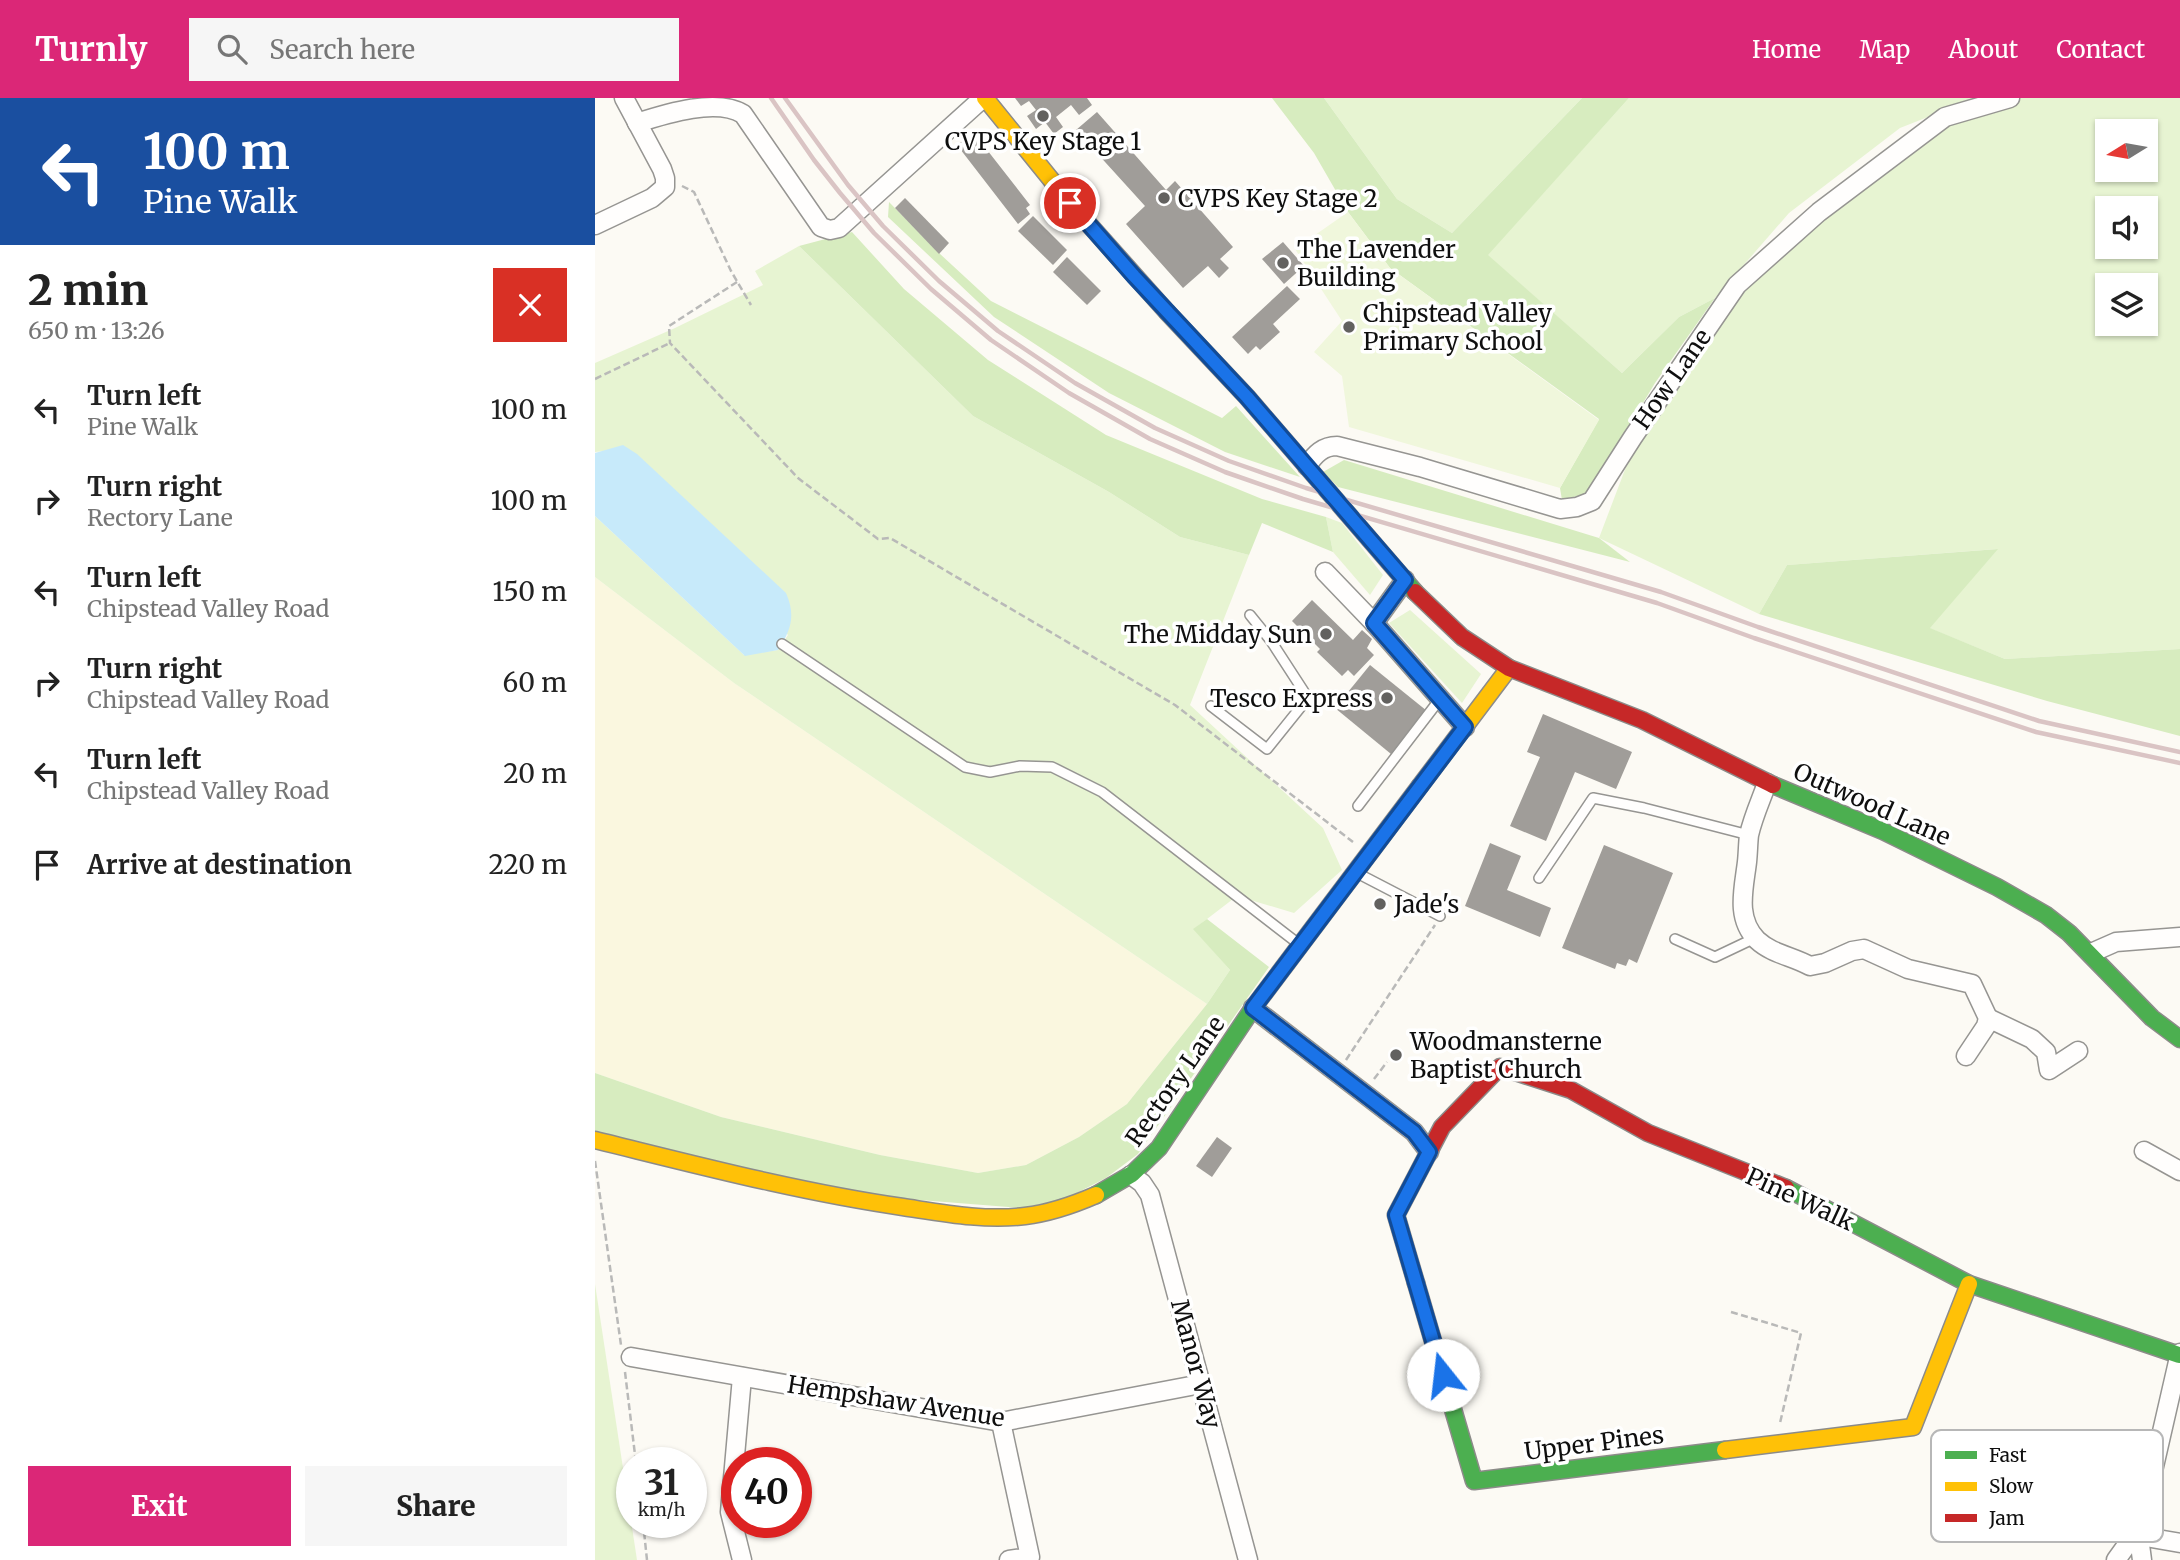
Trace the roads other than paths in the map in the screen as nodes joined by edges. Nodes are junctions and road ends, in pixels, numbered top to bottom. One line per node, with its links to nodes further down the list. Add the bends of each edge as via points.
1 (624, 98): 4 (street)
2 (984, 98): 4 (street, via 839,228 830,230 821,227 743,114 730,104 705,102); 6 (main road, Outwood Lane, via 1118,258)
3 (2010, 98): 6 (street, How Lane, via 1945,117 1819,212 1737,285 1592,501 1560,509 1337,446 1321,450)
4 (637, 123): 5 (street, via 662,169 665,187)
5 (595, 225)
6 (1307, 466): 8 (main road, Outwood Lane)
7 (1325, 572): 10 (street)
8 (1405, 580): 10 (street); 12 (main road, Outwood Lane, via 1455,631)
9 (1250, 615): 14 (lane, via 1308,698 1267,749)
10 (1374, 623): 13 (street)
11 (782, 644): 25 (lane, via 965,768 990,772 1052,766 1102,792)
12 (1509, 668): 15 (main road, Rectory Lane); 16 (main road, Outwood Lane, via 1642,720)
13 (1440, 699): 15 (street); 17 (lane)
14 (1211, 706)
15 (1465, 727): 19 (main road, Rectory Lane)
16 (1767, 783): 18 (street); 26 (main road, Outwood Lane, via 1952,863 2046,915)
17 (1358, 806)
18 (1749, 835): 20 (lane, via 1593,798); 23 (street, via 1743,906)
19 (1355, 872): 21 (lane); 25 (main road, Rectory Lane)
20 (1539, 878)
21 (1440, 916)
22 (2180, 937): 26 (street, via 2116,942)
23 (1755, 938): 24 (lane, via 1715,957); 28 (street, via 1774,952 1810,966 1864,949 1908,969 1968,982 1975,987)
24 (1675, 939)
25 (1300, 945): 27 (main road, Rectory Lane)
26 (2091, 953): 29 (main road, Outwood Lane, via 2152,1018)
27 (1253, 1008): 33 (street); 38 (main road, Rectory Lane, via 1159,1148)
28 (1988, 1018): 30 (street, via 2032,1039 2046,1052 2049,1070); 31 (street)
29 (2180, 1039)
30 (2078, 1051)
31 (1966, 1056)
32 (1442, 1127): 33 (street); 36 (main road, Pine Walk); 39 (main road, Pine Walk, via 1500,1067 1571,1090 1648,1133 1795,1192)
33 (1414, 1132): 36 (street)
34 (595, 1140): 38 (main road, Rectory Lane, via 864,1203 1009,1217 1058,1209)
35 (2144, 1151): 37 (street)
36 (1429, 1152): 39 (main road, Upper Pines, via 1396,1215 1474,1481 1913,1427)
37 (2180, 1171)
38 (1131, 1175): 43 (street, Manor Way, via 1150,1195)
39 (1969, 1284): 40 (main road, Pine Walk)
40 (2180, 1354): 45 (street)
41 (626, 1358): 42 (street, Hempshaw Avenue)
42 (742, 1377): 44 (street, Hempshaw Avenue); 48 (street, via 730,1513)
43 (1201, 1384): 44 (street, Hempshaw Avenue); 50 (street, Manor Way)
44 (1001, 1422): 49 (street, via 1030,1557)
45 (2163, 1430)
46 (2129, 1542): 51 (street)
47 (2138, 1542): 52 (street)
48 (742, 1560)
49 (1009, 1560)
50 (1248, 1560)
51 (2116, 1560)
52 (2142, 1560)

